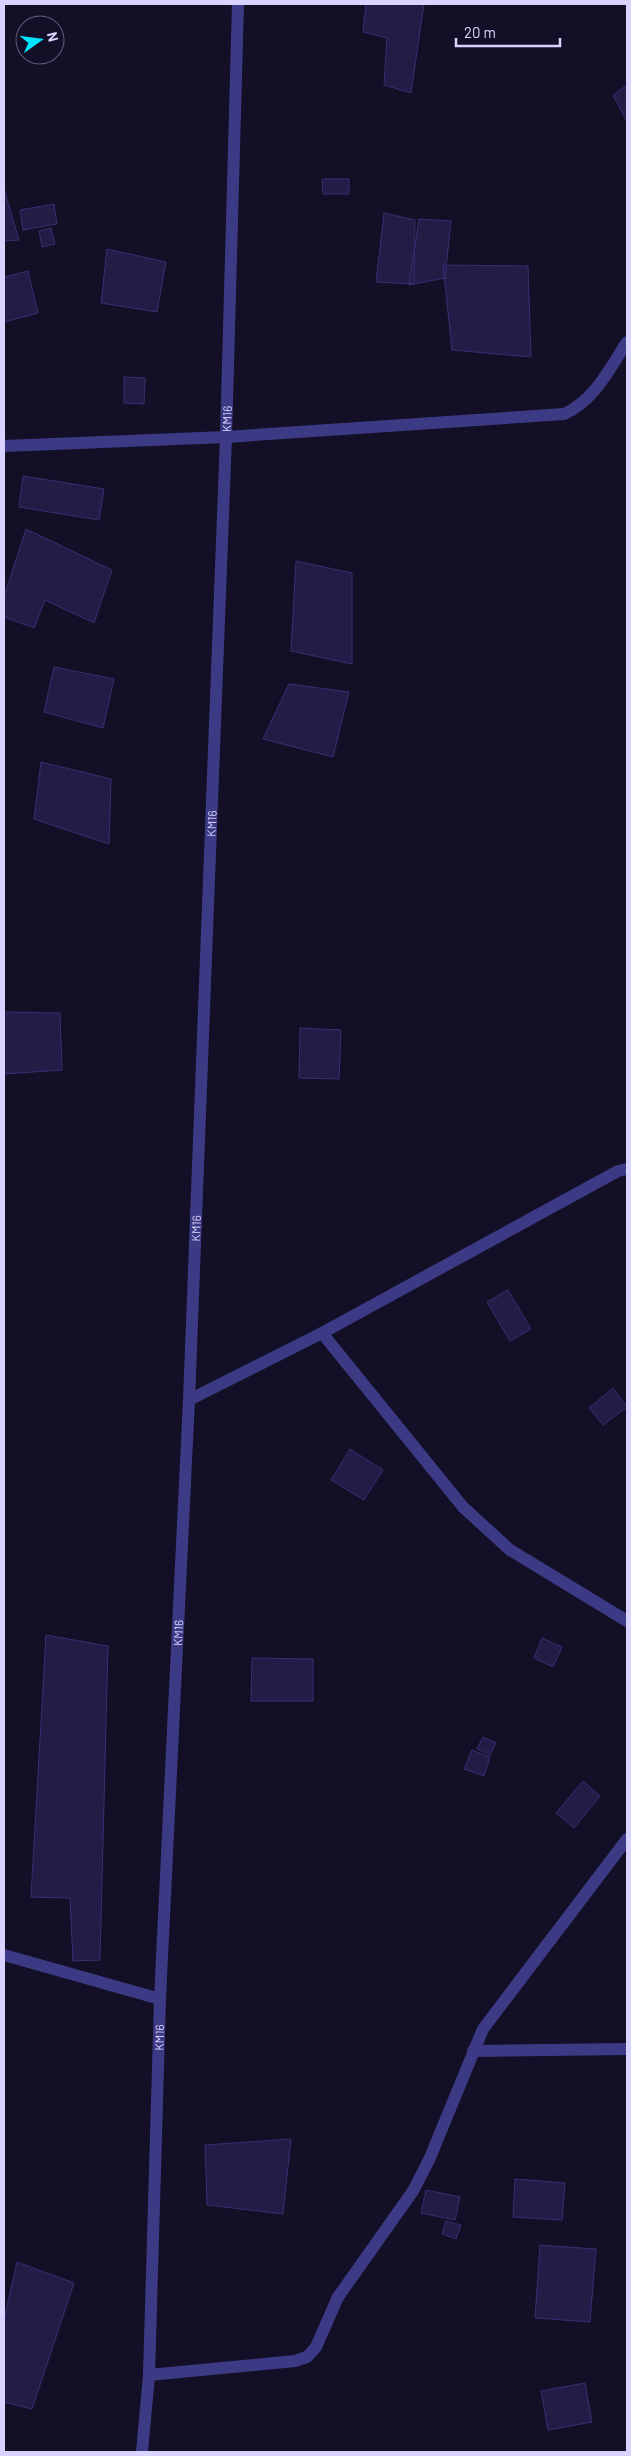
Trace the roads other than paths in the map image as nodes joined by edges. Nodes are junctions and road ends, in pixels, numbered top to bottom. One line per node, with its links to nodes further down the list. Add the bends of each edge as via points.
1 (238, 4): 3 (street, KM16)
2 (627, 342): 3 (street, via 588,398 578,408 564,414)
3 (226, 437): 4 (street); 7 (street, KM16)
4 (4, 446)
5 (627, 1169): 6 (street, via 618,1171)
6 (322, 1333): 7 (street); 8 (street, via 463,1507 510,1550)
7 (189, 1400): 11 (street, KM16)
8 (627, 1621)
9 (627, 1839): 13 (street, via 483,2029)
10 (4, 1955): 11 (street)
11 (160, 1999): 14 (street, KM16)
12 (627, 2049): 13 (street)
13 (473, 2051): 14 (street, via 413,2191 338,2297 316,2347 307,2358)
14 (149, 2375): 15 (street, KM16)
15 (142, 2452)

